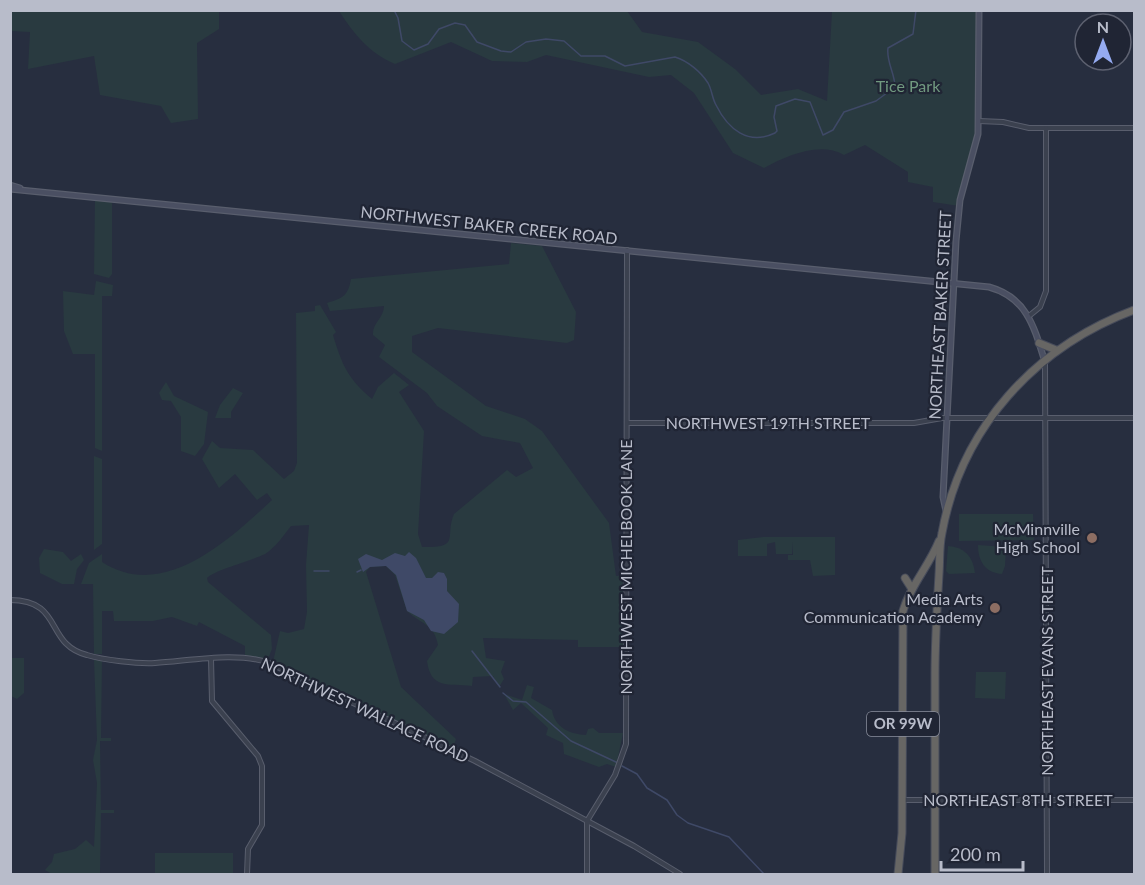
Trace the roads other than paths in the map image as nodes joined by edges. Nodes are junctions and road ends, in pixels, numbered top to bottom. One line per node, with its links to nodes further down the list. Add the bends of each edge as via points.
1 (979, 10): 2 (main road, NORTHEAST BAKER STREET)
2 (979, 121): 3 (street); 7 (main road, NORTHEAST BAKER STREET, via 976,148 959,206)
3 (1046, 128): 4 (street); 9 (street, via 1046,291 1040,307)
4 (1134, 128)
5 (10, 187): 6 (main road, NORTHWEST BAKER CREEK ROAD)
6 (627, 250): 7 (main road, NORTHWEST BAKER CREEK ROAD); 17 (street, NORTHWEST MICHELBOOK LANE)
7 (954, 283): 9 (main road, NORTHWEST BAKER CREEK ROAD, via 1002,291 1016,299); 13 (main road, NORTHEAST BAKER STREET)
8 (1134, 310): 11 (highway, OR 99W, via 1092,328)
9 (1029, 316): 10 (main road)
10 (1039, 343): 11 (highway); 12 (main road)
11 (1056, 350): 12 (highway, OR 99W)
12 (1044, 359): 14 (highway, OR 99W, via 1011,390); 15 (street, NORTHEAST EVANS STREET)
13 (947, 418): 14 (street, NORTHWEST 19TH STREET); 17 (street, NORTHWEST 19TH STREET, via 909,423); 18 (main road, NORTHEAST BAKER STREET)
14 (989, 418): 15 (street, NORTHWEST 19TH STREET); 18 (highway, OR 99W, via 965,460)
15 (1047, 418): 16 (street, NORTHWEST 19TH STREET); 28 (street, NORTHEAST EVANS STREET)
16 (1134, 418)
17 (627, 423): 30 (street, NORTHWEST MICHELBOOK LANE, via 626,744 615,775)
18 (946, 512): 19 (highway, OR 99W)
19 (941, 536): 22 (highway, OR 99W); 24 (highway, OR 99W)
20 (905, 578): 22 (highway)
21 (934, 578): 24 (highway)
22 (912, 589): 26 (highway, OR 99W, via 903,611)
23 (10, 600): 25 (street, NORTHWEST WALLACE ROAD, via 29,600 41,607 63,641 86,655 148,663)
24 (935, 637): 27 (highway, OR 99W)
25 (211, 659): 30 (street, NORTHWEST WALLACE ROAD, via 269,663 475,761); 31 (street, via 212,701 262,766 262,825 248,849)
26 (902, 800): 27 (street, NORTHEAST 8TH STREET); 34 (highway, OR 99W)
27 (935, 800): 28 (street, NORTHEAST 8TH STREET); 35 (highway, OR 99W)
28 (1047, 800): 29 (street, NORTHEAST 8TH STREET); 36 (street, NORTHEAST EVANS STREET)
29 (1134, 800)
30 (587, 821): 32 (street); 33 (street, NORTHWEST WALLACE ROAD)
31 (247, 874)
32 (586, 874)
33 (680, 874)
34 (898, 874)
35 (934, 874)
36 (1047, 874)

